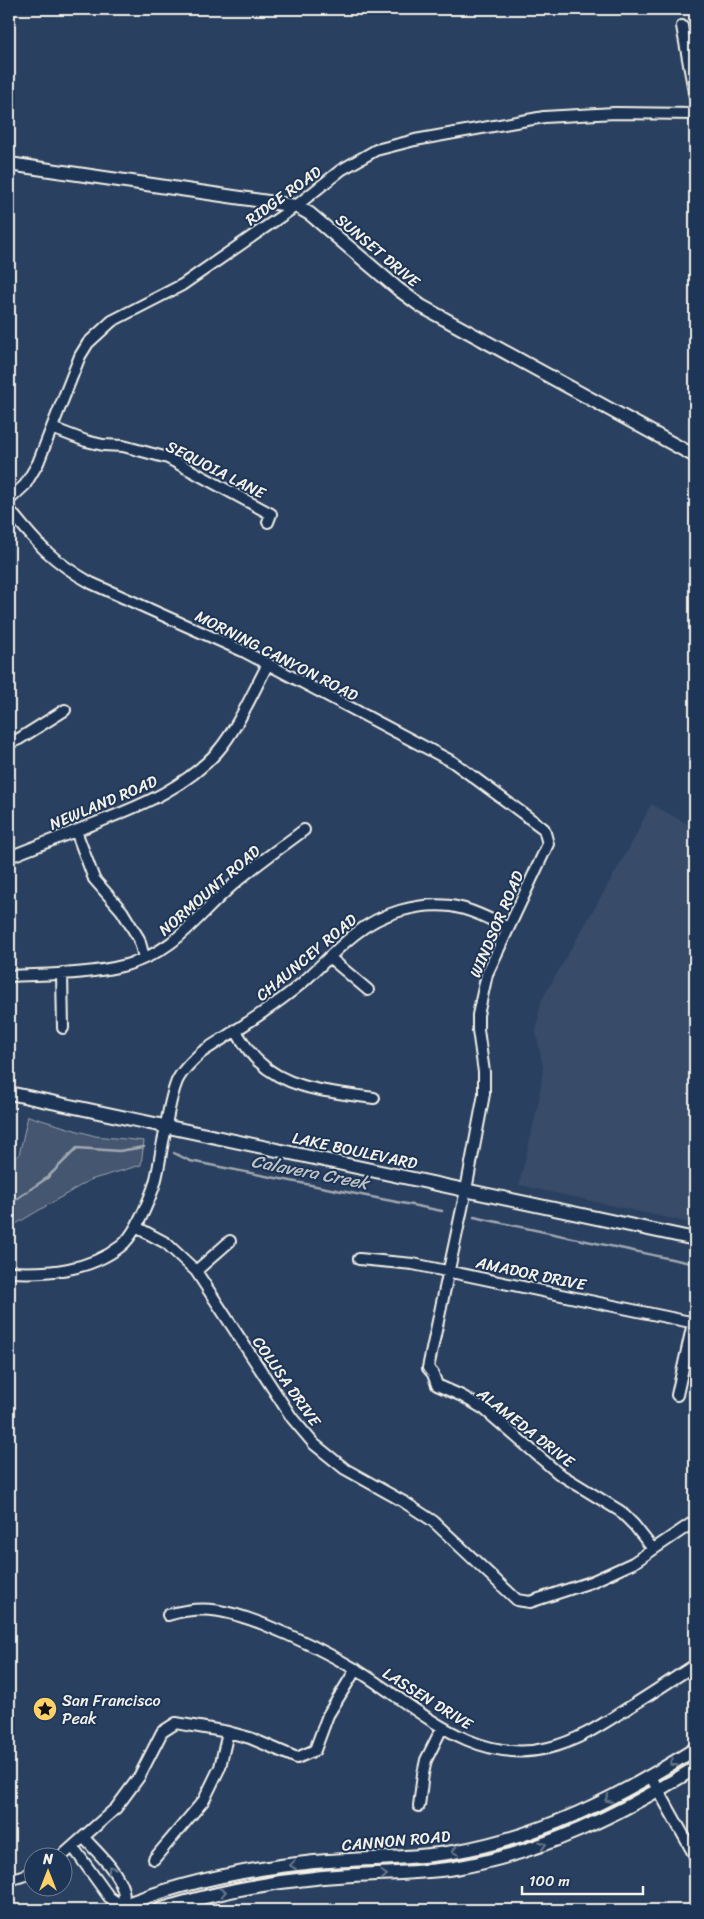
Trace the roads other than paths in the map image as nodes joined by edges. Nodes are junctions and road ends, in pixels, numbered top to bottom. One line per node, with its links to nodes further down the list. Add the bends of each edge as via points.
1 (682, 26): 2 (street)
2 (695, 97)
3 (695, 113): 5 (street, RIDGE ROAD, via 572,114 415,140 376,150 341,170)
4 (9, 164): 5 (main road, SUNSET DRIVE)
5 (296, 206): 6 (street, RIDGE ROAD, via 182,285 112,321 88,343 80,356); 7 (main road, SUNSET DRIVE, via 421,306)
6 (52, 428): 8 (street, RIDGE ROAD, via 25,485); 10 (street, SEQUOIA LANE, via 86,441 124,446 168,458 272,514)
7 (695, 456)
8 (9, 500)
9 (9, 509): 11 (street, MORNING CANYON ROAD, via 32,538 72,572)
10 (268, 522)
11 (268, 664): 14 (street, MORNING CANYON ROAD, via 453,762); 16 (street, NEWLAND ROAD, via 219,750 201,768 151,801)
12 (65, 710): 13 (street)
13 (9, 743)
14 (538, 823): 18 (street, WINDSOR ROAD, via 544,829 548,844)
15 (304, 830): 19 (street, NORMOUNT ROAD, via 227,890 189,929 165,948)
16 (76, 831): 17 (street, NEWLAND ROAD); 19 (street, via 94,879 122,911 139,939)
17 (9, 857)
18 (508, 928): 20 (street, CHAUNCEY ROAD, via 474,912 451,906 425,906 371,922); 29 (street, WINDSOR ROAD, via 487,974 478,1015 484,1094)
19 (144, 957): 21 (street, NORMOUNT ROAD, via 94,971)
20 (329, 957): 23 (street); 25 (street, CHAUNCEY ROAD, via 272,1007)
21 (62, 973): 22 (street, NORMOUNT ROAD); 24 (street)
22 (9, 976)
23 (368, 990)
24 (63, 1028)
25 (235, 1030): 27 (street, via 257,1061 286,1081); 28 (street, CHAUNCEY ROAD, via 202,1052 178,1080)
26 (9, 1093): 28 (main road, LAKE BOULEVARD)
27 (374, 1098)
28 (166, 1127): 29 (main road, LAKE BOULEVARD); 30 (street, CHAUNCEY ROAD, via 154,1188)
29 (466, 1190): 31 (main road, LAKE BOULEVARD); 35 (street, ALAMEDA DRIVE)
30 (136, 1227): 34 (street, COLUSA DRIVE, via 166,1243); 36 (street, CHAUNCEY ROAD, via 123,1245 100,1259 63,1271)
31 (695, 1239)
32 (230, 1241): 34 (street)
33 (359, 1259): 35 (street, AMADOR DRIVE)
34 (196, 1271): 40 (street, COLUSA DRIVE, via 292,1418 314,1444 344,1469 433,1521 518,1600 530,1602 590,1582 633,1563)
35 (448, 1271): 37 (street, AMADOR DRIVE); 40 (street, ALAMEDA DRIVE, via 428,1368 438,1385 484,1410 558,1473 620,1511)
36 (9, 1272)
37 (694, 1323): 38 (street)
38 (678, 1395)
39 (695, 1522): 40 (street)
40 (652, 1549)
41 (168, 1615): 43 (street, LASSEN DRIVE, via 210,1608 234,1613 300,1639)
42 (695, 1665): 44 (street, LASSEN DRIVE, via 595,1730 548,1748 502,1750 469,1742)
43 (356, 1669): 44 (street, LASSEN DRIVE); 45 (street, via 328,1715 315,1750 297,1758)
44 (442, 1728): 50 (street, via 426,1760)
45 (228, 1732): 51 (street, via 176,1723 162,1732 139,1777 116,1808); 54 (street, via 220,1767 204,1800)
46 (695, 1749): 48 (main road, CANNON ROAD, one-way to 48)
47 (695, 1768): 49 (main road, CANNON ROAD)
48 (651, 1777): 49 (street); 57 (main road, CANNON ROAD, one-way to 57, via 604,1802 490,1844 415,1858 315,1862 257,1869 198,1882)
49 (659, 1791): 53 (street); 58 (main road, CANNON ROAD, one-way to 49, via 259,1885 316,1878 416,1873 494,1859 555,1841)
50 (419, 1806)
51 (84, 1838): 52 (street); 57 (street, one-way to 51, via 124,1892 120,1883)
52 (73, 1847): 57 (street)
53 (695, 1856)
54 (154, 1859)
55 (22, 1875): 56 (street)
56 (9, 1880)
57 (119, 1909)
58 (159, 1910)

